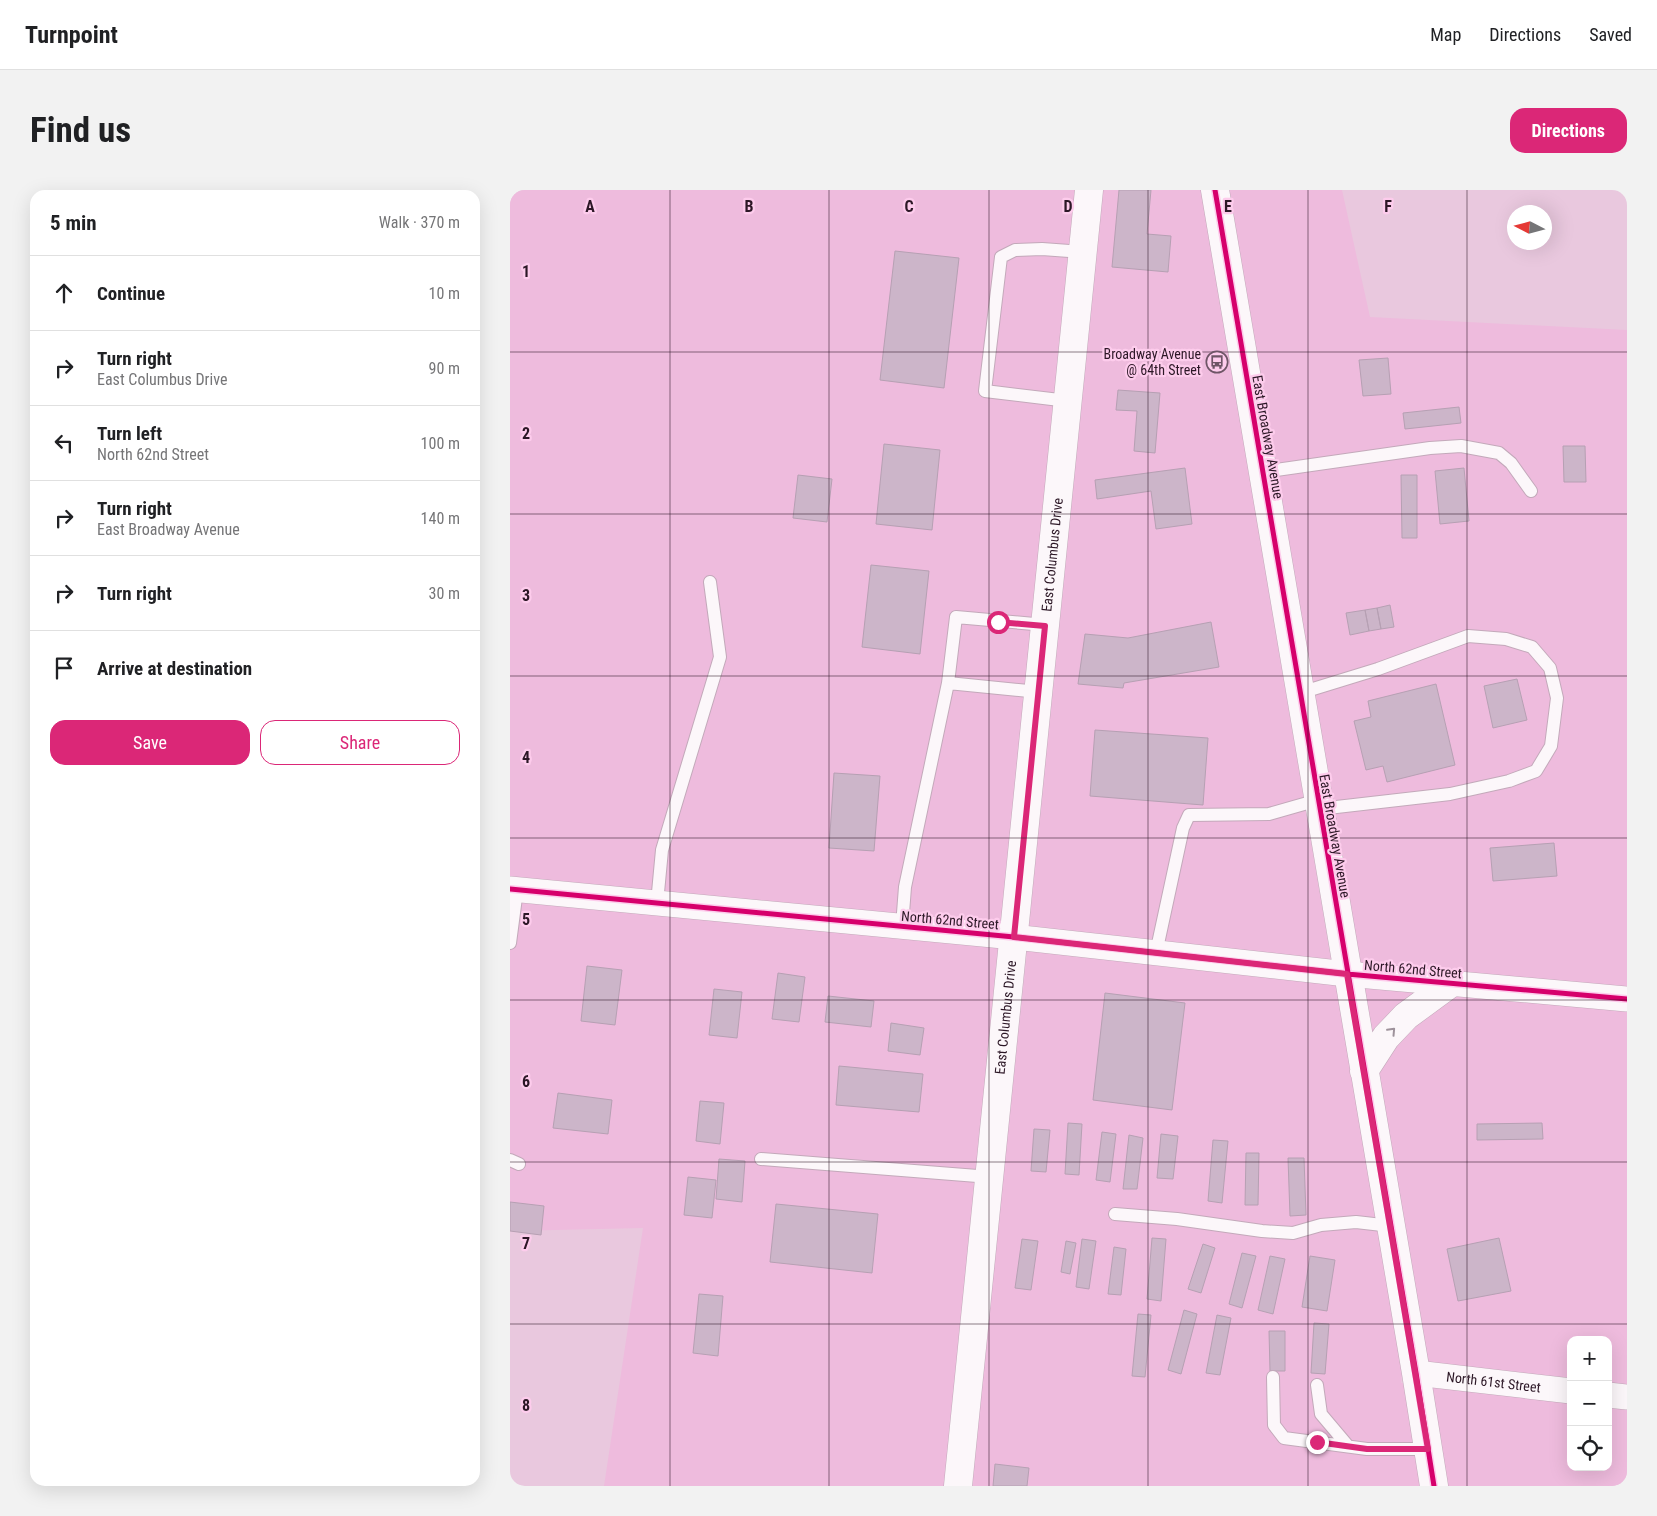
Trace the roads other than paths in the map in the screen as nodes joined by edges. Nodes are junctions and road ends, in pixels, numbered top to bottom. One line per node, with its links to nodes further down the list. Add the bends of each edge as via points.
1 (1089, 190): 3 (street, East Columbus Drive)
2 (1215, 190): 5 (street, East Broadway Avenue)
3 (1083, 252): 4 (street, East Columbus Drive); 4 (lane, via 1015,250 1001,257 985,391)
4 (1068, 401): 8 (street, East Columbus Drive)
5 (1262, 472): 6 (lane, via 1461,446 1499,453 1511,463); 11 (street, East Broadway Avenue)
6 (1531, 491)
7 (710, 582): 14 (lane, via 720,657 662,850)
8 (1045, 626): 9 (lane, via 956,618); 10 (street, East Columbus Drive)
9 (948, 683): 10 (lane); 15 (lane, via 905,887)
10 (1039, 692): 16 (street, East Columbus Drive)
11 (1300, 693): 12 (street, East Broadway Avenue); 12 (lane, via 1378,670 1468,636 1506,639 1532,647 1550,668 1557,698 1551,746 1536,771 1509,781 1450,794)
12 (1319, 804): 18 (lane, via 1269,814 1189,815 1183,828); 19 (street, East Broadway Avenue)
13 (514, 889): 14 (street, North 62nd Street); 17 (lane)
14 (657, 903): 15 (street, North 62nd Street)
15 (902, 926): 16 (street, North 62nd Street)
16 (1014, 937): 18 (street, North 62nd Street); 24 (street, East Columbus Drive)
17 (510, 943)
18 (1156, 953): 19 (street, North 62nd Street)
19 (1347, 974): 20 (street, North 62nd Street); 22 (street, East Broadway Avenue)
20 (1451, 984): 21 (street, North 62nd Street); 22 (street, one-way to 20, via 1386,1037 1406,1016)
21 (1627, 999)
22 (1364, 1071): 26 (street, East Broadway Avenue)
23 (761, 1159): 24 (lane)
24 (990, 1177): 35 (street, East Columbus Drive)
25 (1115, 1214): 26 (lane, via 1262,1231 1293,1232 1321,1225 1356,1222)
26 (1391, 1226): 27 (street, East Broadway Avenue)
27 (1416, 1373): 30 (street, North 61st Street); 34 (street, East Broadway Avenue)
28 (1273, 1376): 33 (lane, via 1274,1425 1284,1438)
29 (1317, 1385): 33 (lane, via 1321,1414)
30 (1567, 1391)
31 (1612, 1395): 32 (street)
32 (1627, 1397)
33 (1348, 1446): 34 (lane)
34 (1428, 1449): 36 (street, East Broadway Avenue)
35 (958, 1486)
36 (1434, 1486)

